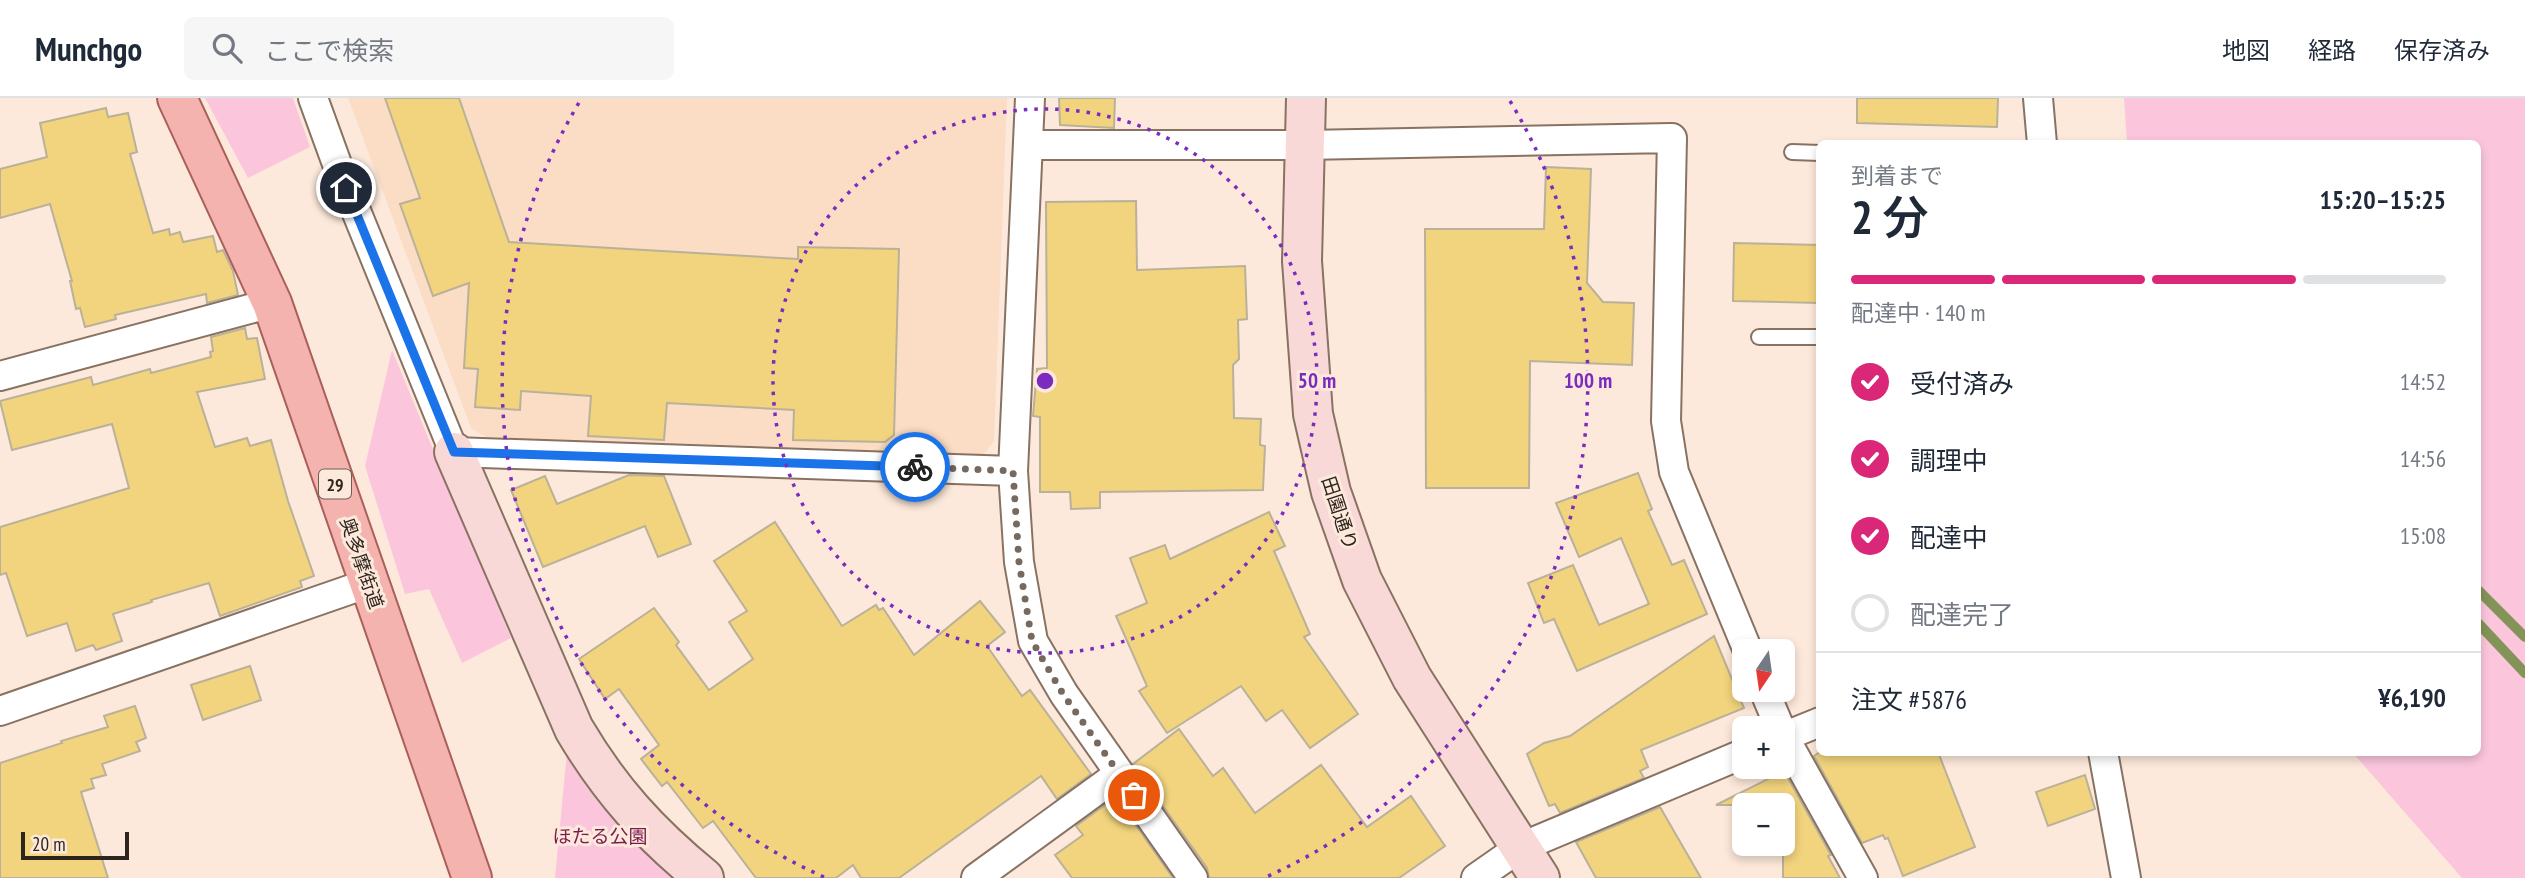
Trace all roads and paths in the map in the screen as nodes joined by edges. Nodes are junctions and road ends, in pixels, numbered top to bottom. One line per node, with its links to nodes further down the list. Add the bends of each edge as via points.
1 (177, 98): 11 (main road, 奥多摩街道 / 29)
2 (313, 98): 15 (street)
3 (1030, 98): 7 (street)
4 (1306, 98): 8 (street, 田園通り)
5 (2038, 98): 6 (street)
6 (2042, 140)
7 (1028, 145): 8 (street); 16 (street)
8 (1305, 145): 18 (street, via 1672,138 1665,421 1674,472); 26 (street, 田園通り, via 1302,261 1313,414 1331,492 1362,580 1412,678)
9 (1792, 152): 10 (lane)
10 (1816, 153)
11 (272, 303): 14 (street); 17 (main road, 奥多摩街道 / 29)
12 (1759, 337): 13 (lane)
13 (1816, 337)
14 (0, 376)
15 (454, 452): 16 (street); 28 (street, via 594,764 664,846)
16 (1013, 471): 25 (street, via 1019,562 1032,641)
17 (369, 583): 19 (street); 27 (main road, 奥多摩街道 / 29)
18 (1743, 639)
19 (0, 711)
20 (1816, 724): 21 (street)
21 (1795, 731)
22 (2104, 756): 33 (street)
23 (1795, 757): 32 (street)
24 (1732, 760): 26 (street)
25 (1119, 774): 29 (street); 30 (street)
26 (1530, 863): 31 (street)
27 (472, 878)
28 (704, 878)
29 (976, 878)
30 (1193, 878)
31 (1476, 878)
32 (1863, 878)
33 (2126, 878)

